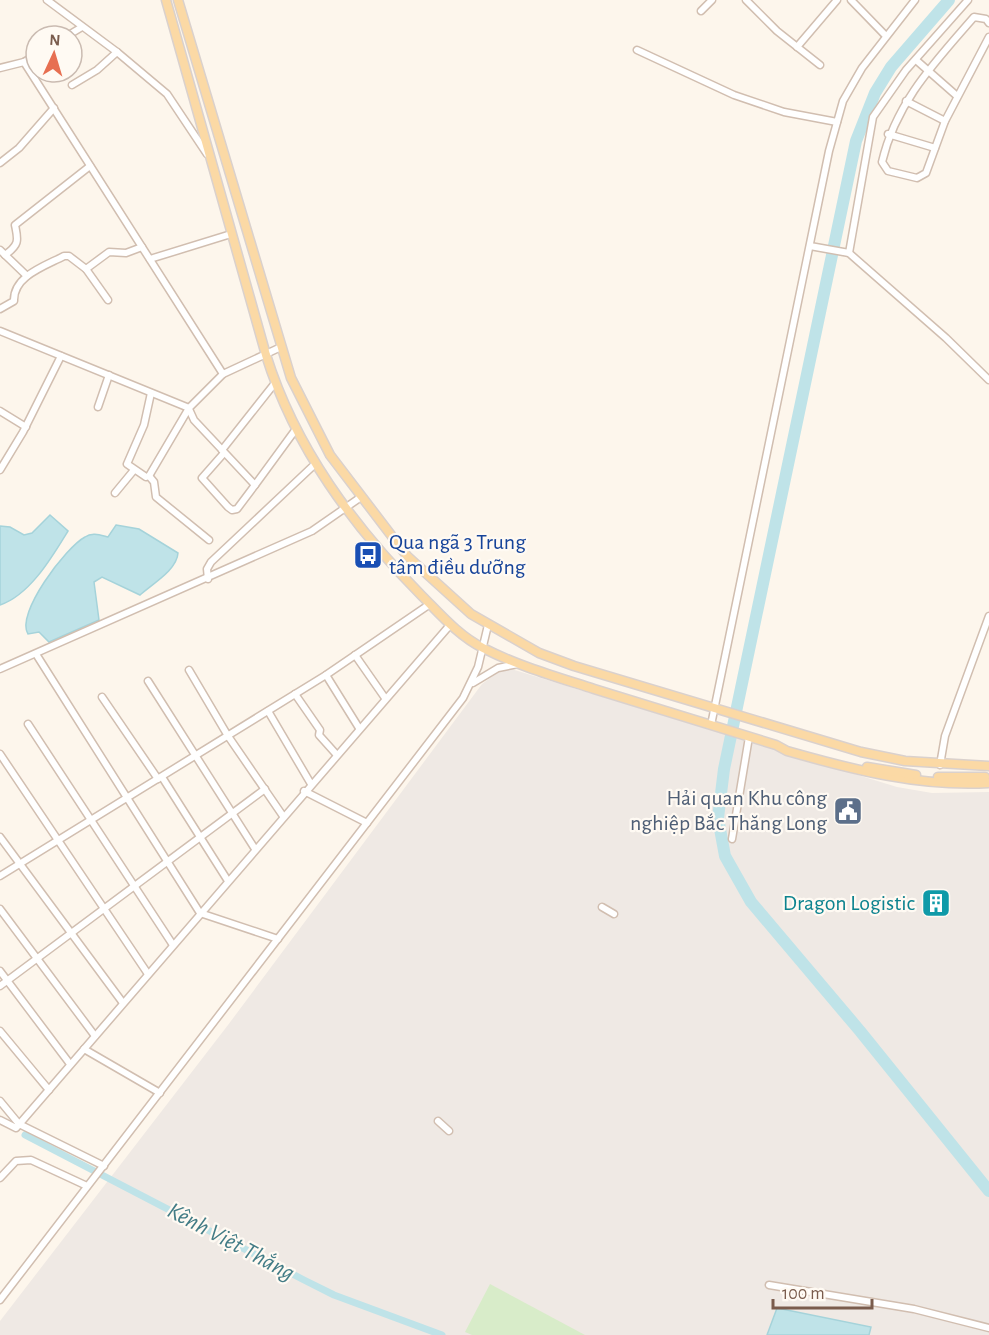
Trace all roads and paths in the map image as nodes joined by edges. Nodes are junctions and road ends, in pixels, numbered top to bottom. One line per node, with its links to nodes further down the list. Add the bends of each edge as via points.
1 (47, 0): 12 (street)
2 (166, 0): 33 (main road)
3 (178, 0): 47 (main road)
4 (712, 0): 10 (street)
5 (746, 0): 16 (street)
6 (837, 0): 16 (street)
7 (851, 0): 14 (street)
8 (915, 0): 14 (street)
9 (968, 0): 19 (street)
10 (701, 11)
11 (989, 23): 23 (street, via 974,17)
12 (78, 24)
13 (84, 28): 18 (street)
14 (886, 36): 30 (street, via 843,101)
15 (989, 37): 26 (street)
16 (797, 47): 21 (street)
17 (637, 50): 30 (street, via 734,95 784,112)
18 (117, 52): 25 (street); 33 (street, via 167,94)
19 (916, 60): 23 (street); 40 (street, via 888,92 873,117)
20 (24, 62): 22 (street)
21 (820, 65)
22 (0, 68)
23 (928, 73): 26 (street); 27 (street)
24 (38, 84): 28 (street)
25 (72, 85)
26 (957, 96): 29 (street)
27 (906, 101): 29 (street); 31 (street)
28 (54, 108): 34 (street); 35 (street)
29 (945, 121): 32 (street)
30 (837, 122): 37 (street)
31 (888, 134): 32 (street); 32 (street, via 882,162 888,171 917,178 927,173)
32 (935, 148)
33 (211, 160): 36 (main road)
34 (0, 164)
35 (90, 166): 38 (street); 39 (street, via 15,225 17,241 13,249)
36 (231, 234): 41 (street); 48 (main road)
37 (810, 246): 40 (street); 88 (street)
38 (142, 247): 41 (street); 42 (street, via 126,253 109,252)
39 (2, 253): 43 (street)
40 (849, 253): 52 (street)
41 (150, 259): 50 (street)
42 (86, 269): 43 (street, via 64,256); 44 (street)
43 (27, 276): 45 (street, via 14,292 14,301)
44 (108, 300)
45 (0, 309)
46 (0, 331): 49 (street)
47 (281, 348): 48 (street); 68 (main road, via 307,413 330,455)
48 (266, 355): 50 (street); 53 (main road)
49 (61, 356): 51 (street); 58 (street)
50 (222, 374): 56 (street)
51 (109, 375): 54 (street); 55 (street)
52 (989, 380)
53 (275, 383): 59 (main road); 60 (street)
54 (151, 393): 56 (street); 64 (street, via 144,425 127,460)
55 (98, 407)
56 (189, 408): 60 (street, via 192,418); 65 (street)
57 (0, 411): 58 (street)
58 (26, 427): 61 (street)
59 (296, 429): 62 (main road); 66 (street)
60 (223, 451): 66 (street); 66 (street, via 202,478 228,507 237,509)
61 (3, 460): 63 (street)
62 (314, 465): 69 (main road); 71 (street, via 211,562)
63 (0, 470)
64 (134, 470): 65 (street); 67 (street)
65 (149, 476): 70 (street, via 156,497)
66 (255, 485)
67 (115, 493)
68 (361, 496): 69 (street); 75 (main road, via 407,556)
69 (346, 508): 71 (street, via 312,531); 72 (main road)
70 (209, 540)
71 (208, 579): 77 (street)
72 (430, 604): 74 (main road); 78 (street)
73 (989, 616): 99 (street, via 945,736)
74 (450, 625): 76 (main road); 87 (street)
75 (488, 625): 76 (street); 88 (main road, via 574,666)
76 (484, 649): 79 (main road); 84 (street)
77 (36, 654): 80 (street); 107 (street)
78 (355, 655): 82 (street); 87 (street)
79 (522, 664): 84 (street, via 498,668); 91 (main road)
80 (0, 669)
81 (189, 670): 94 (street)
82 (326, 675): 85 (street); 92 (street)
83 (148, 681): 98 (street)
84 (472, 683): 111 (street)
85 (295, 694): 89 (street); 97 (street, via 320,730 319,735)
86 (102, 697): 102 (street)
87 (385, 698): 92 (street)
88 (716, 709): 91 (street); 99 (main road, via 861,752)
89 (268, 711): 94 (street); 104 (street)
90 (28, 724): 110 (street)
91 (711, 726): 93 (main road)
92 (359, 728): 97 (street)
93 (745, 735): 95 (main road); 114 (street)
94 (228, 736): 98 (street); 105 (street)
95 (776, 745): 101 (main road, via 895,773); 103 (main road, via 890,778)
96 (0, 754): 115 (street)
97 (336, 754): 104 (street)
98 (197, 755): 102 (street); 108 (street)
99 (940, 765): 100 (main road)
100 (989, 766)
101 (989, 777)
102 (160, 778): 107 (street); 113 (street)
103 (989, 783)
104 (311, 784): 106 (street)
105 (264, 789): 108 (street); 109 (street)
106 (304, 791): 109 (street); 111 (street)
107 (126, 799): 110 (street); 118 (street)
108 (231, 812): 113 (street); 116 (street)
109 (283, 816): 116 (street)
110 (92, 819): 115 (street); 121 (street)
111 (367, 823): 128 (street)
112 (0, 837): 117 (street)
113 (199, 837): 118 (street); 120 (street)
114 (732, 839)
115 (57, 841): 117 (street); 124 (street)
116 (255, 849): 120 (street)
117 (19, 864): 119 (street); 127 (street)
118 (168, 864): 121 (street); 125 (street)
119 (0, 876)
120 (228, 881): 125 (street)
121 (136, 887): 124 (street); 129 (street)
122 (602, 907): 126 (street)
123 (0, 909): 130 (street)
124 (105, 909): 127 (street); 132 (street)
125 (201, 913): 128 (street); 129 (street)
126 (614, 914)
127 (70, 932): 130 (street); 135 (street)
128 (278, 939): 141 (street)
129 (173, 945): 132 (street)
130 (37, 959): 133 (street); 137 (street)
131 (0, 971): 133 (street)
132 (148, 974): 135 (street)
133 (7, 980): 134 (street); 139 (street)
134 (0, 986)
135 (123, 1003): 137 (street)
136 (0, 1031): 140 (street)
137 (95, 1036): 138 (street)
138 (84, 1048): 139 (street); 141 (street)
139 (70, 1065): 140 (street)
140 (48, 1090): 145 (street)
141 (160, 1093): 147 (street)
142 (0, 1101): 145 (street)
143 (0, 1120): 145 (street, via 16,1128)
144 (438, 1121): 146 (street)
145 (19, 1124): 147 (street)
146 (449, 1131)
147 (104, 1166): 149 (street)
148 (0, 1178): 149 (street, via 16,1161 31,1160)
149 (88, 1185): 151 (street)
150 (769, 1285): 152 (street, via 914,1309)
151 (0, 1300)
152 (989, 1328)

